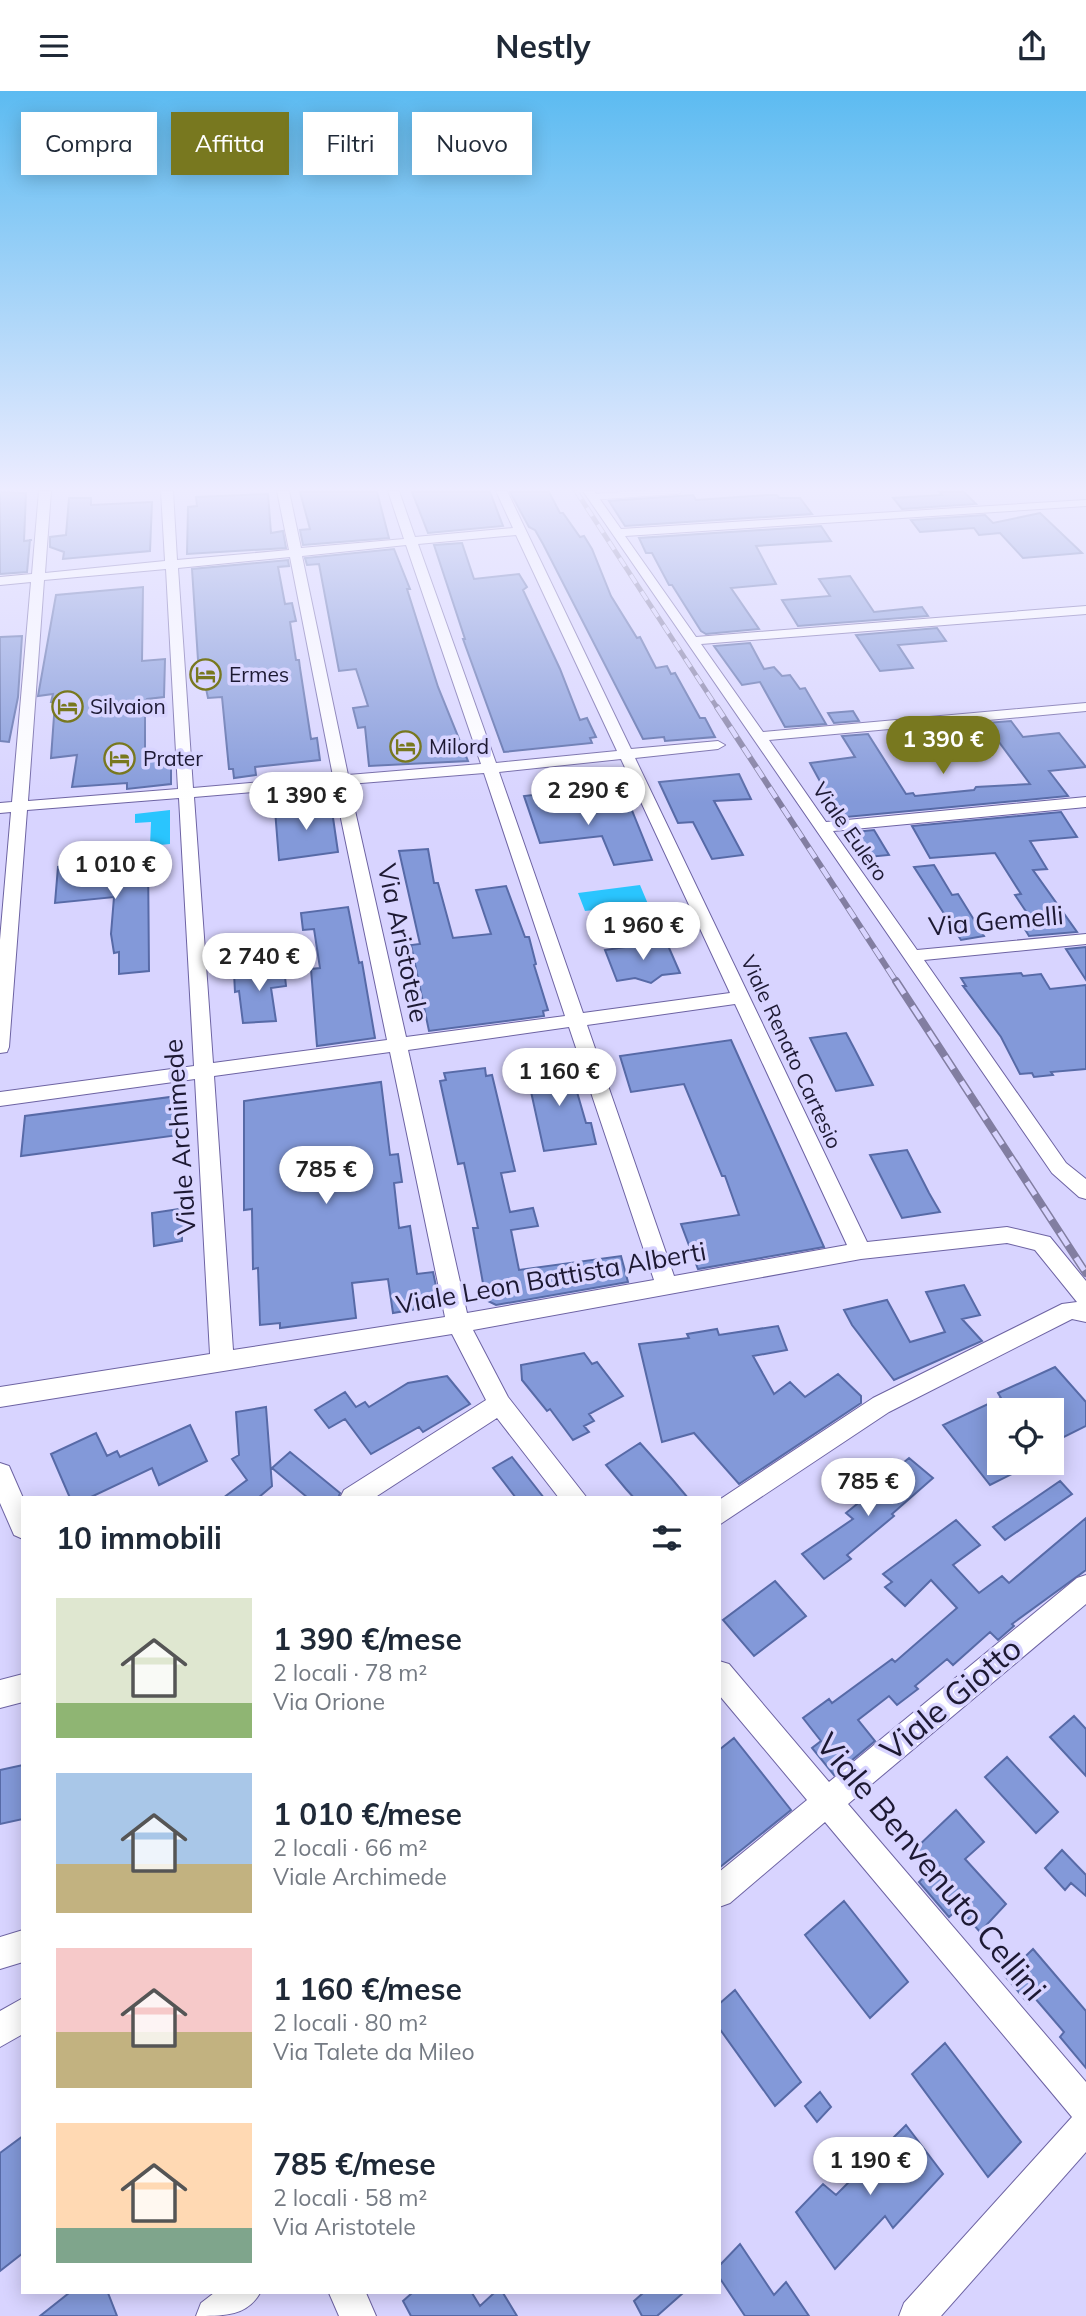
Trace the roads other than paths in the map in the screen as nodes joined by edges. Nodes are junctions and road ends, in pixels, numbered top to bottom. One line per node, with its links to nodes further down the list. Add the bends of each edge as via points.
1 (37, 595): 17 (street)
2 (174, 595): 15 (street, Viale Archimede)
3 (303, 595): 14 (street, Via Aristotele)
4 (429, 595): 13 (street)
5 (549, 595): 12 (street, Viale Renato Cartesio)
6 (659, 595): 8 (street, Viale Eulero)
7 (1086, 610): 8 (street)
8 (690, 641): 10 (street, Viale Eulero)
9 (1086, 707): 10 (street)
10 (758, 737): 19 (street, Viale Eulero)
11 (718, 745): 12 (street)
12 (625, 754): 13 (street); 23 (street, Viale Renato Cartesio)
13 (490, 768): 14 (street); 24 (street)
14 (341, 780): 15 (street); 25 (street, Via Aristotele)
15 (187, 792): 17 (street); 27 (street, Viale Archimede)
16 (1086, 802): 19 (street)
17 (21, 806): 18 (street); 22 (street)
18 (0, 808)
19 (821, 827): 21 (street, Viale Eulero)
20 (1086, 939): 21 (street, Via Gemelli)
21 (911, 956): 29 (street, Viale Eulero, via 1059,1168)
22 (4, 962): 26 (street)
23 (739, 997): 24 (street); 30 (street, Viale Renato Cartesio)
24 (576, 1021): 25 (street); 31 (street)
25 (399, 1046): 27 (street); 34 (street, Via Aristotele)
26 (0, 1047)
27 (203, 1070): 28 (street); 35 (street, Viale Archimede)
28 (0, 1099)
29 (1086, 1191)
30 (862, 1251): 31 (street, Viale Leon Battista Alberti); 32 (street, Viale Leon Battista Alberti, via 1007,1235 1042,1243)
31 (667, 1287): 34 (street, Viale Leon Battista Alberti)
32 (1086, 1297)
33 (1086, 1313): 41 (street, via 1070,1310 881,1405)
34 (458, 1324): 35 (street, Viale Leon Battista Alberti); 37 (street)
35 (222, 1359): 36 (street, Viale Leon Battista Alberti)
36 (0, 1397)
37 (500, 1403): 39 (street); 40 (street)
38 (0, 1474): 42 (street)
39 (357, 1496)
40 (572, 1496)
41 (721, 1513)
42 (21, 1522)
43 (1086, 1587): 47 (street, Viale Giotto)
44 (721, 1676): 47 (street, Viale Benvenuto Cellini)
45 (21, 1689): 46 (street)
46 (0, 1694)
47 (828, 1801): 48 (street, Viale Giotto); 53 (street, Viale Benvenuto Cellini)
48 (721, 1890)
49 (21, 1947): 50 (street)
50 (0, 1953)
51 (21, 2015): 52 (street)
52 (0, 2031)
53 (1086, 2108)
54 (1086, 2127): 59 (street)
55 (241, 2294): 57 (street)
56 (347, 2294): 58 (street)
57 (214, 2316)
58 (358, 2316)
59 (917, 2316)

